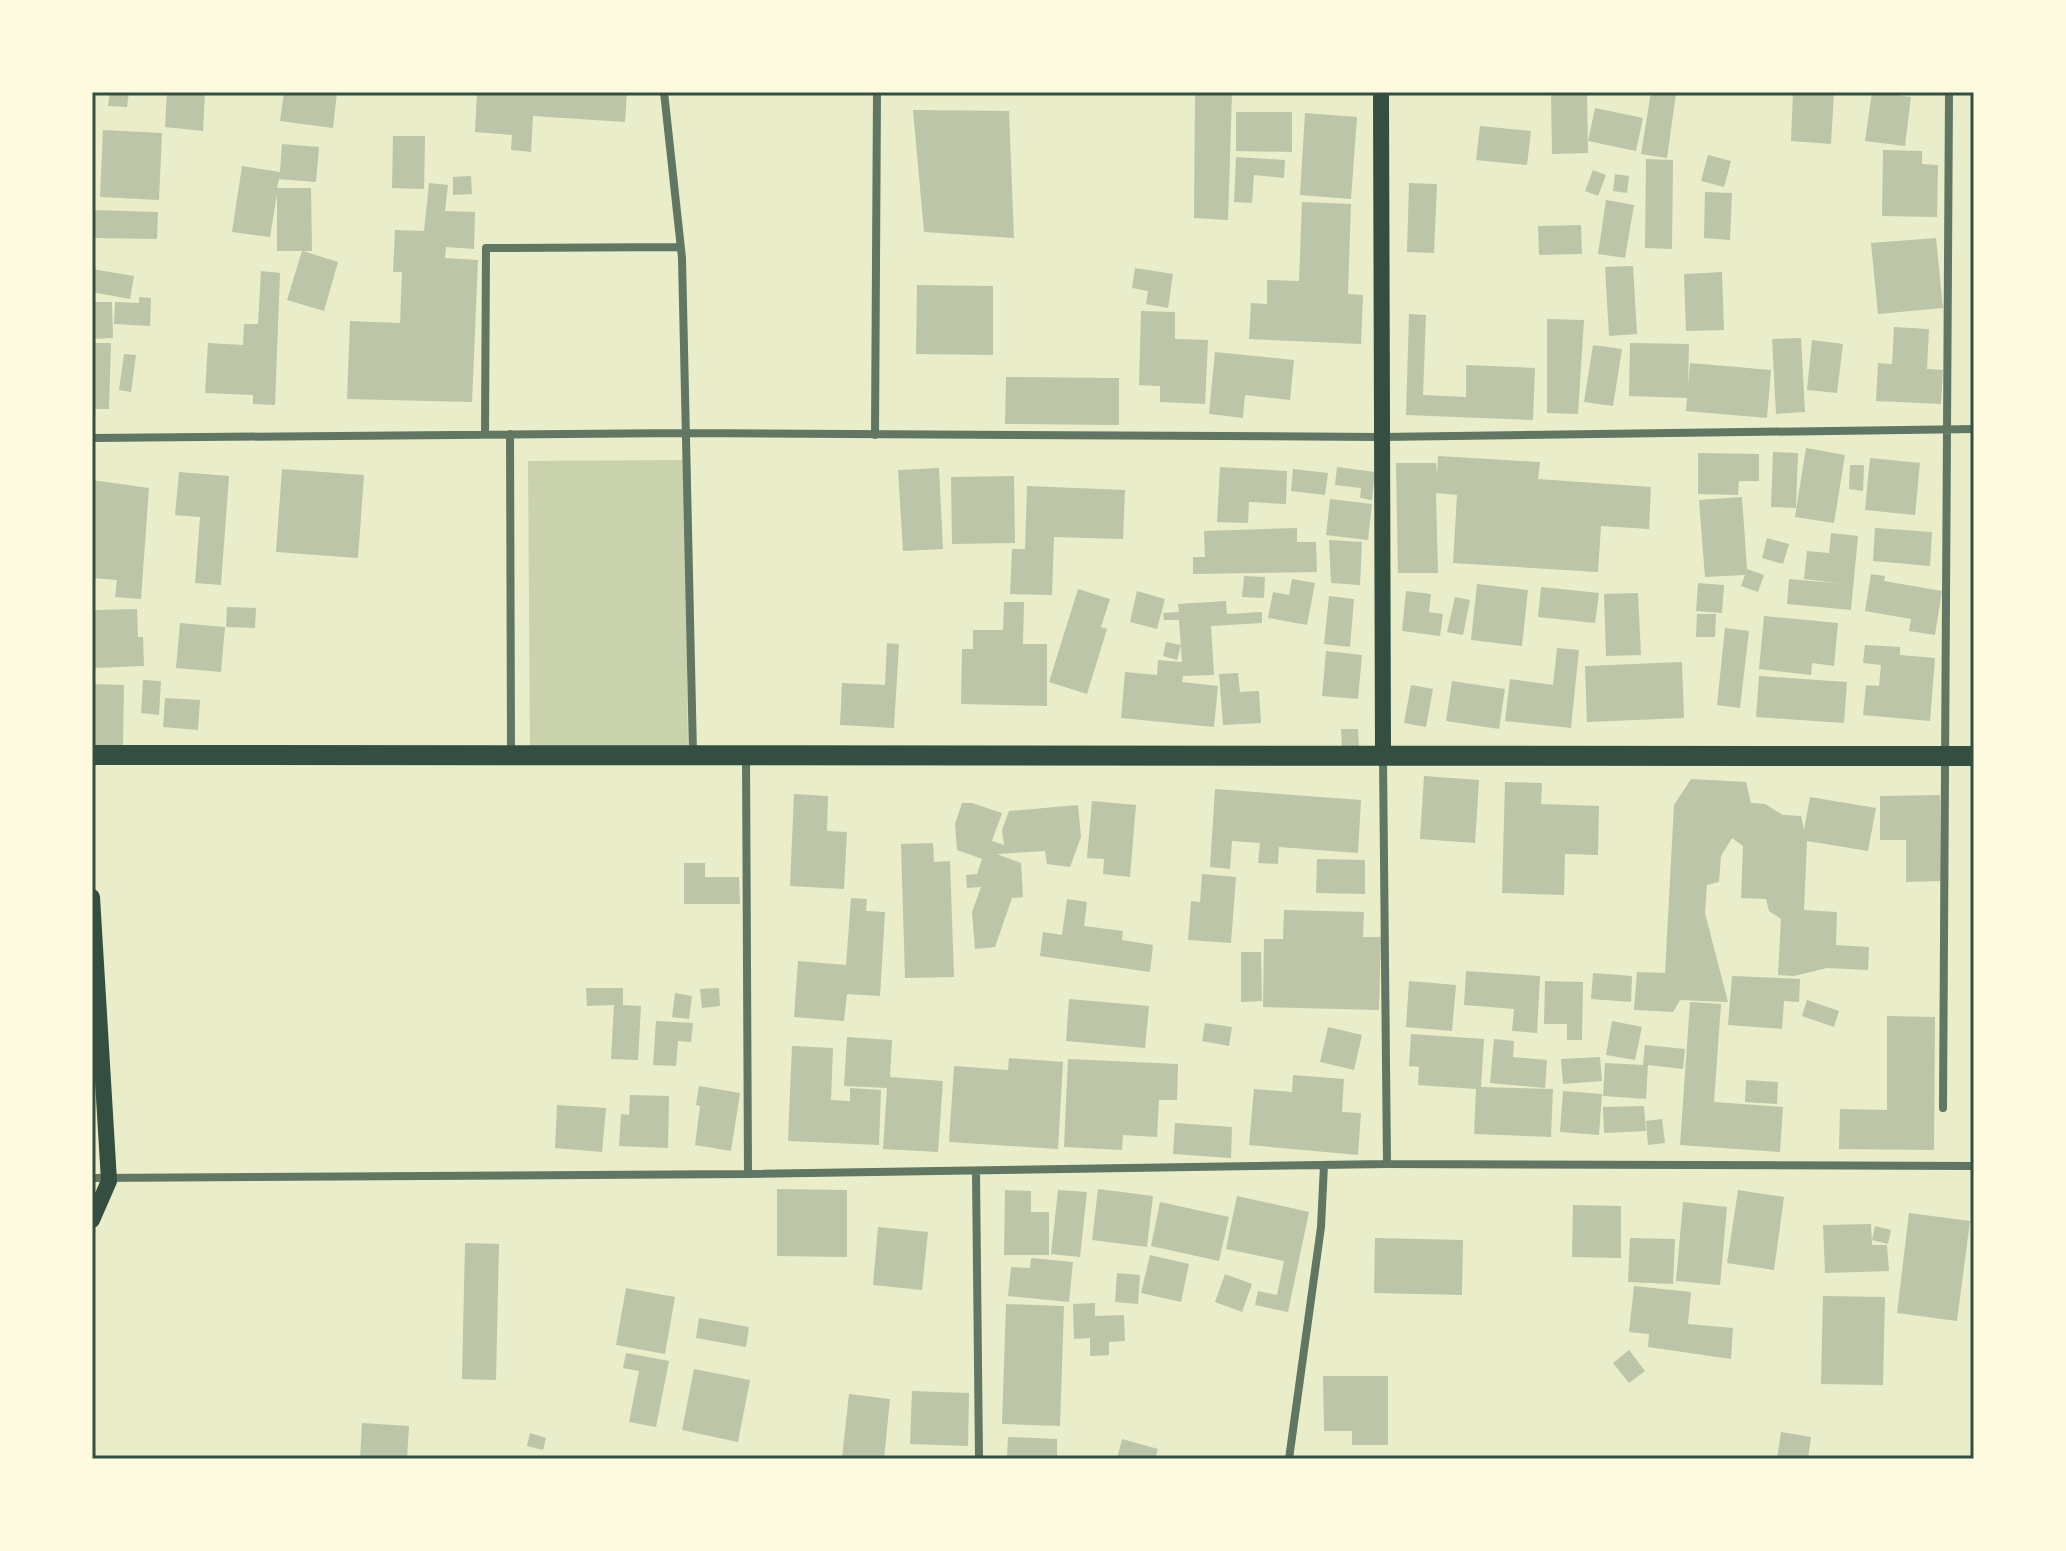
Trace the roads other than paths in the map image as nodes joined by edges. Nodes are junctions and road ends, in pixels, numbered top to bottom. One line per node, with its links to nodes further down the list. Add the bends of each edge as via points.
1 (664, 92): 5 (street)
2 (877, 92): 11 (street)
3 (1381, 92): 12 (main road)
4 (1949, 92): 6 (street)
5 (680, 247): 8 (street); 9 (street, via 486,248)
6 (1945, 429): 7 (street); 12 (street); 20 (street)
7 (1974, 429)
8 (685, 433): 10 (street); 11 (street); 18 (street)
9 (485, 434): 10 (street); 13 (street)
10 (510, 434): 15 (street)
11 (875, 435): 12 (street)
12 (1381, 437): 14 (main road)
13 (92, 438)
14 (1383, 753): 16 (main road); 20 (main road); 23 (street)
15 (511, 754): 17 (main road); 18 (main road)
16 (746, 754): 18 (main road); 27 (street)
17 (92, 755)
18 (693, 755)
19 (1974, 756): 20 (main road)
20 (1946, 757): 22 (street)
21 (92, 897): 28 (main road)
22 (1943, 1108)
23 (1387, 1164): 24 (street); 25 (street)
24 (1324, 1165): 26 (street); 31 (street, via 1321,1227)
25 (1974, 1166)
26 (976, 1172): 27 (street); 30 (street)
27 (748, 1174): 28 (street)
28 (101, 1180): 29 (main road)
29 (92, 1220)
30 (979, 1459)
31 (1289, 1459)

